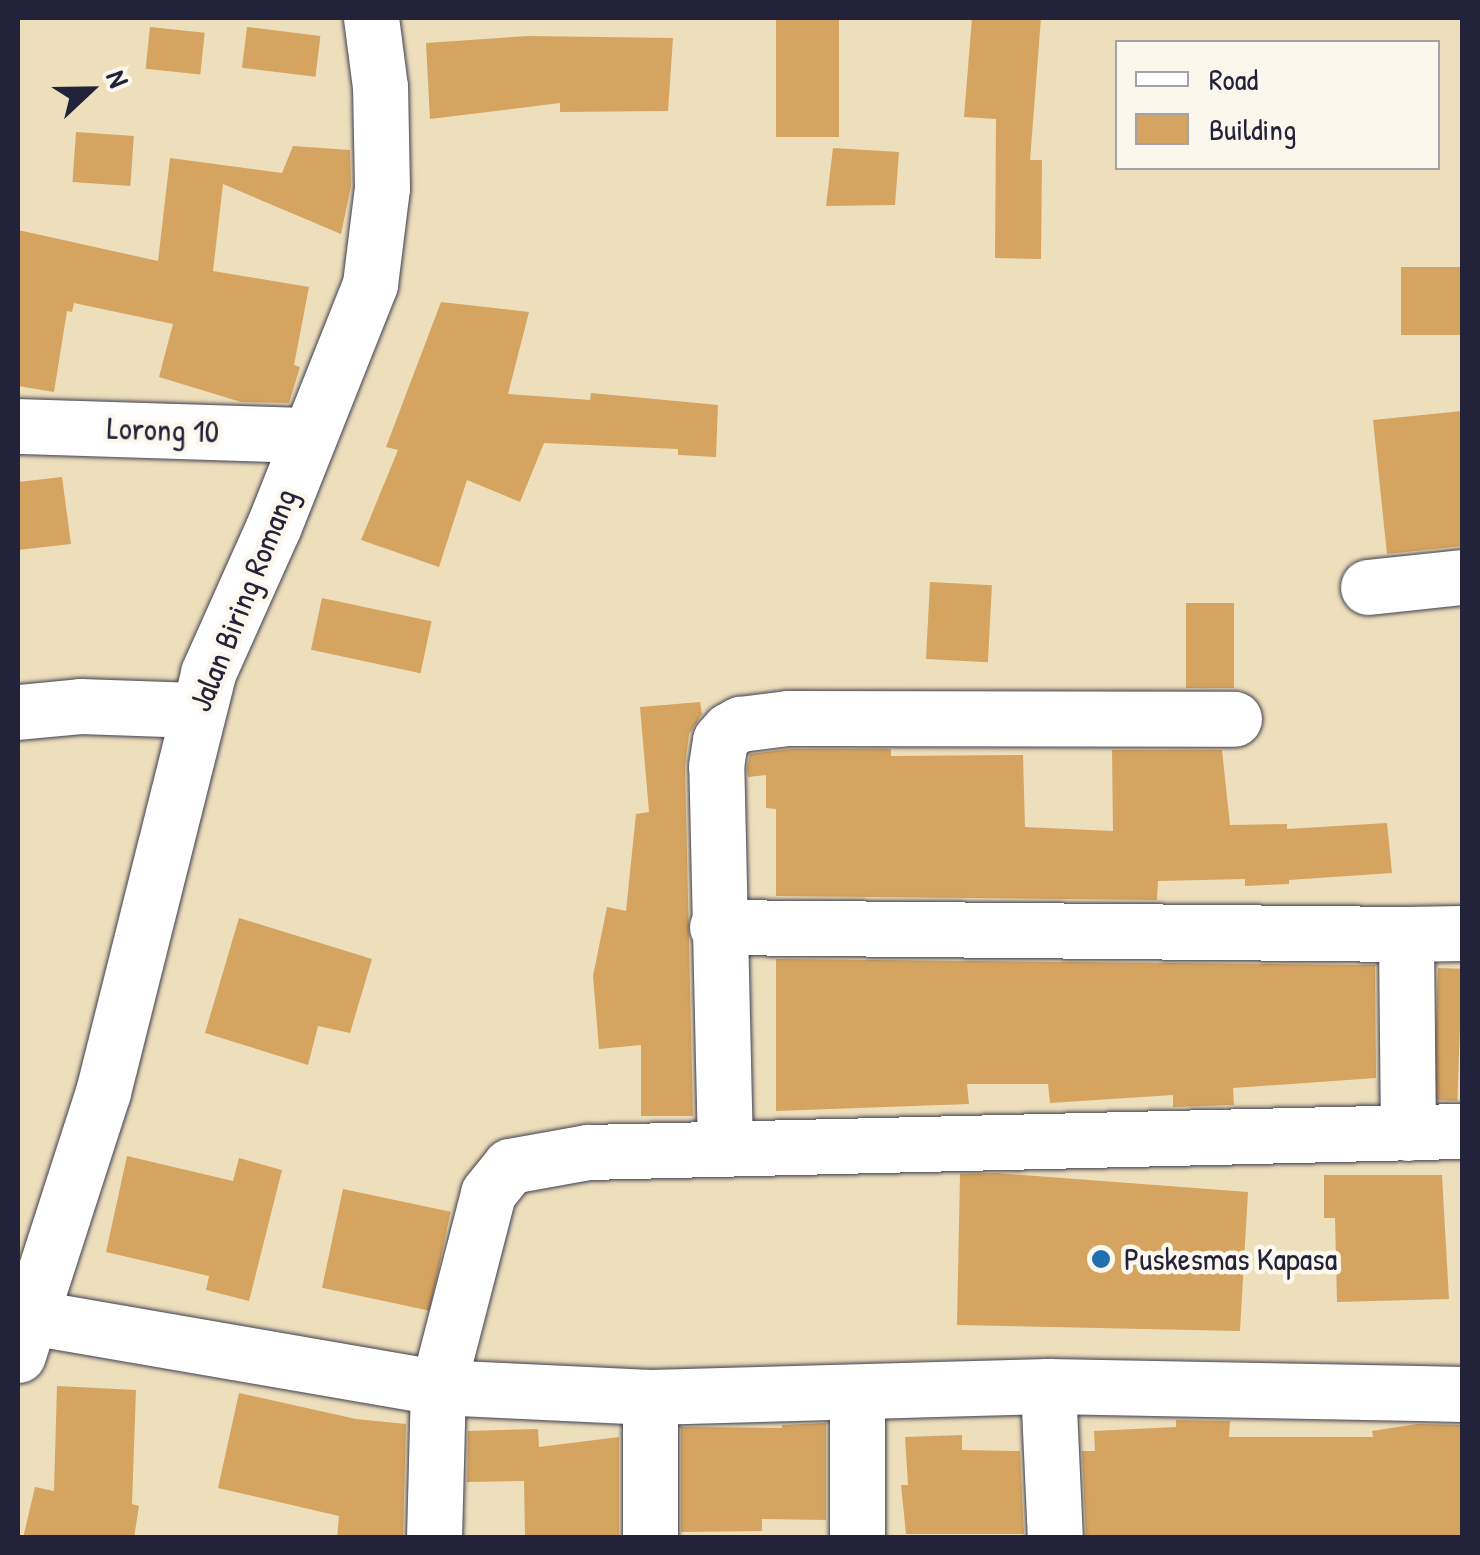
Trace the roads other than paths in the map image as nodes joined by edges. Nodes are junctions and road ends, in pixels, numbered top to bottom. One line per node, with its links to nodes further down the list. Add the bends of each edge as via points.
1 (371, 18): 3 (street, Jalan Biring Romang, via 382,138 374,264)
2 (18, 426): 3 (street, Lorong 10)
3 (308, 435): 6 (street, Jalan Biring Romang)
4 (1462, 578): 5 (street)
5 (1368, 587)
6 (196, 710): 7 (street, via 80,706); 15 (street, Jalan Biring Romang, via 133,982)
7 (18, 712)
8 (1234, 720): 9 (street, via 788,718 740,724 720,740 716,766)
9 (717, 927): 10 (street); 14 (street)
10 (1406, 934): 11 (street); 13 (street)
11 (1462, 934)
12 (1462, 1131): 13 (street)
13 (1408, 1133): 14 (street)
14 (725, 1149): 17 (street, via 573,1153 502,1171 488,1193)
15 (24, 1336): 17 (street)
16 (1048, 1386): 18 (street); 19 (street); 24 (street)
17 (438, 1387): 20 (street); 21 (street)
18 (857, 1393): 20 (street); 23 (street)
19 (1462, 1394)
20 (650, 1396): 22 (street)
21 (434, 1538)
22 (650, 1538)
23 (857, 1538)
24 (1054, 1538)

